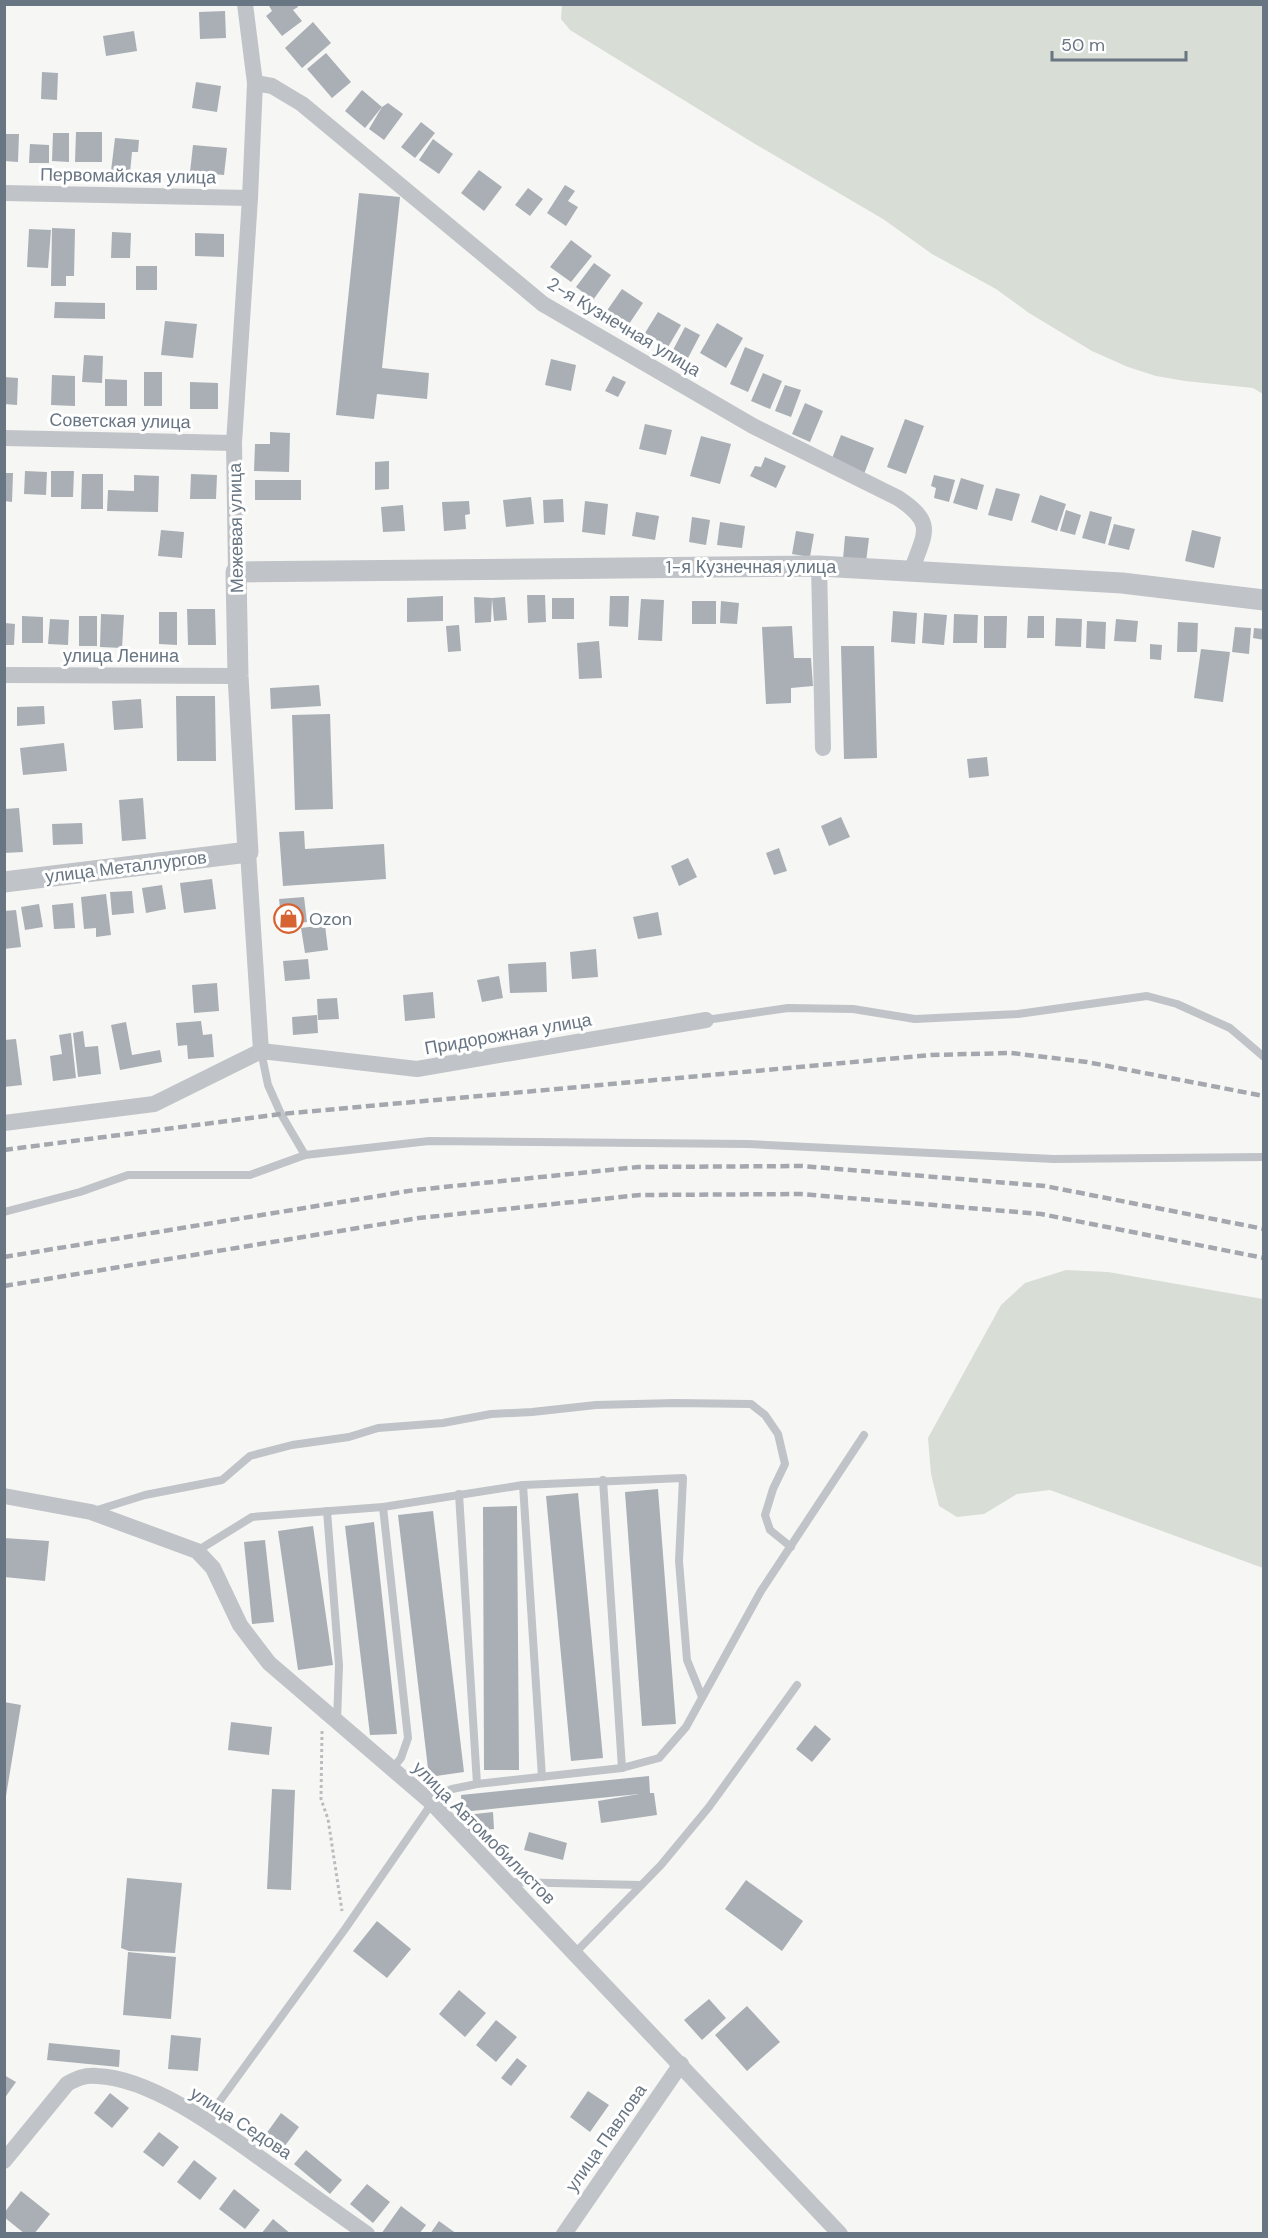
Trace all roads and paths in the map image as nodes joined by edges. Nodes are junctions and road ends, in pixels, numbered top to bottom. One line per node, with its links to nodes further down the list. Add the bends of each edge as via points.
1 (245, 4): 2 (street, Межевая улица)
2 (255, 83): 4 (street, Межевая улица); 9 (street, 2-я Кузнечная улица, via 272,86 302,104 543,304 753,426 916,510 924,531)
3 (4, 193): 4 (street, Первомайская улица)
4 (250, 198): 6 (street, Межевая улица)
5 (4, 438): 6 (street, Советская улица)
6 (234, 444): 8 (street, Межевая улица)
7 (819, 566): 8 (street, 1-я Кузнечная улица); 9 (street, 1-я Кузнечная улица); 13 (street)
8 (236, 572): 12 (street, Межевая улица)
9 (911, 572): 10 (street, 1-я Кузнечная улица, via 1122,583)
10 (1263, 600)
11 (4, 675): 12 (street, улица Ленина)
12 (238, 676): 14 (street, Межевая улица)
13 (823, 748)
14 (248, 852): 15 (street, улица Металлургов); 17 (street, Межевая улица)
15 (4, 882)
16 (706, 1020): 17 (street, Придорожная улица, via 417,1070); 18 (lane, via 788,1008 853,1009 915,1019 1018,1014 1147,996 1178,1004 1230,1028)
17 (261, 1051): 19 (street, via 154,1104); 20 (lane, via 268,1085)
18 (1263, 1057)
19 (4, 1123)
20 (305, 1155): 21 (lane, via 429,1141 530,1141 748,1144 1054,1159); 22 (lane, via 250,1175 128,1175)
21 (1263, 1157)
22 (4, 1212)
23 (864, 1436): 31 (lane)
24 (603, 1480): 25 (lane); 34 (lane, via 683,1478 679,1561 687,1660); 37 (lane)
25 (523, 1485): 26 (lane); 39 (lane)
26 (459, 1494): 28 (lane); 40 (lane)
27 (4, 1496): 30 (street)
28 (383, 1507): 29 (lane); 38 (lane, via 408,1738)
29 (327, 1511): 32 (lane, via 252,1517); 36 (lane, via 339,1665)
30 (91, 1512): 31 (lane, via 145,1495 222,1480 250,1456 378,1428 596,1405 751,1404 765,1415 778,1434 785,1464 765,1515 770,1530); 32 (street)
31 (791, 1547): 34 (lane, via 761,1591)
32 (197, 1551): 35 (street, улица Автомобилистов, via 213,1568 240,1625 269,1663)
33 (797, 1685): 43 (lane, via 709,1807)
34 (702, 1696): 37 (lane, via 686,1726 659,1758)
35 (322, 1708): 36 (street, улица Автомобилистов); 44 (path, via 321,1798 328,1819)
36 (338, 1722): 38 (street, улица Автомобилистов)
37 (622, 1768): 39 (lane)
38 (392, 1769): 41 (street, улица Автомобилистов)
39 (542, 1777): 40 (lane)
40 (477, 1784): 41 (lane, via 433,1797)
41 (432, 1803): 42 (street, улица Автомобилистов); 44 (lane)
42 (507, 1882): 43 (lane); 45 (street, улица Автомобилистов)
43 (641, 1885): 45 (lane)
44 (345, 1929): 47 (lane)
45 (575, 1953): 46 (street, улица Автомобилистов)
46 (681, 2064): 50 (street, улица Павлова); 51 (street, улица Автомобилистов)
47 (206, 2120): 48 (street, улица Седова, via 136,2085 113,2078 80,2077 54,2098); 49 (street, улица Седова)
48 (4, 2161)
49 (367, 2234)
50 (564, 2234)
51 (840, 2234)

